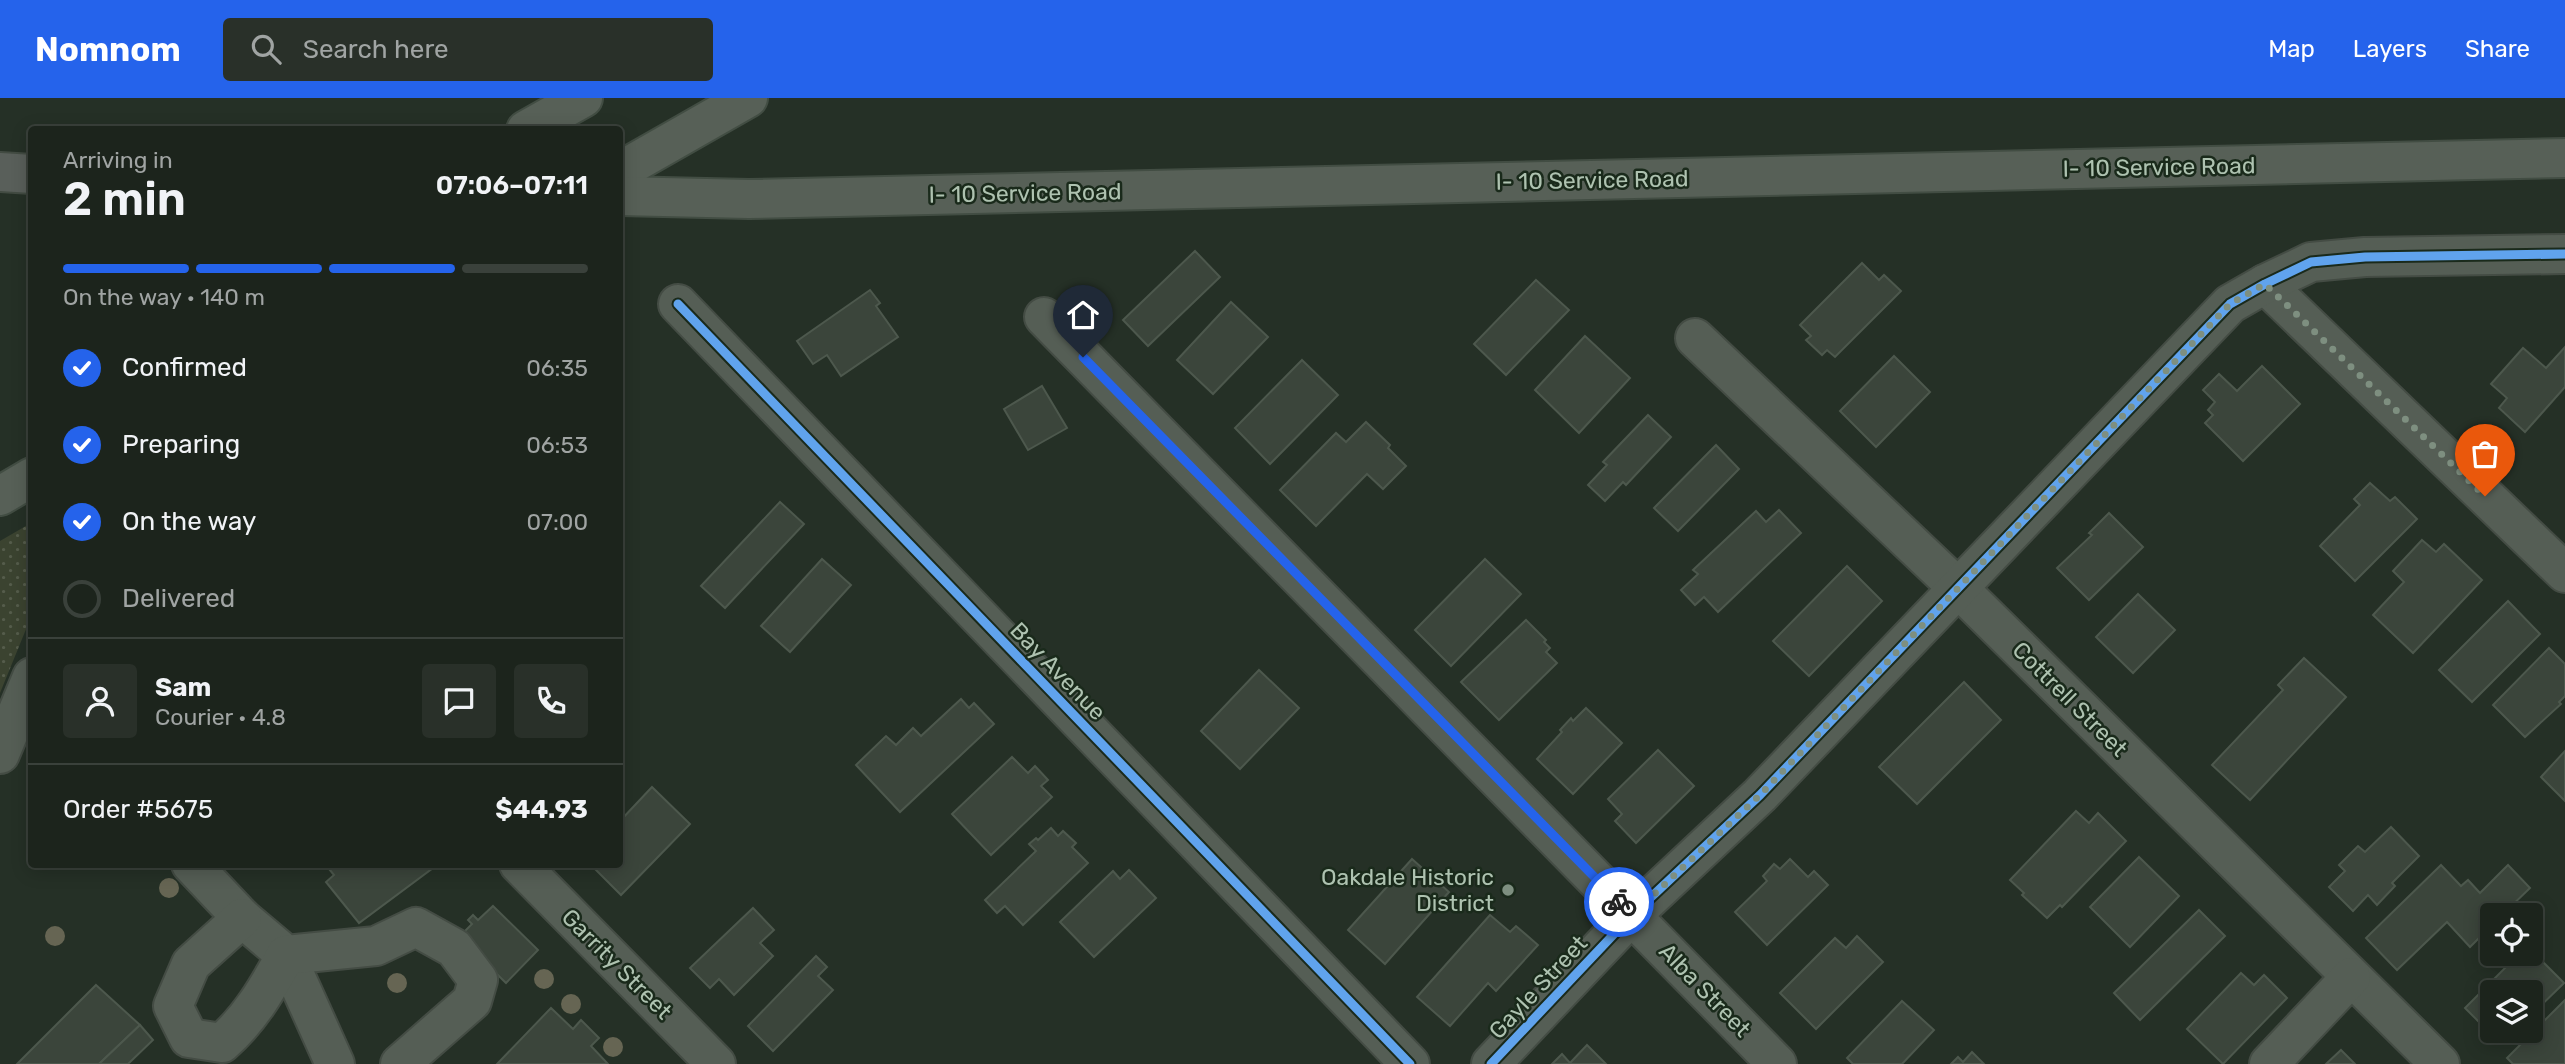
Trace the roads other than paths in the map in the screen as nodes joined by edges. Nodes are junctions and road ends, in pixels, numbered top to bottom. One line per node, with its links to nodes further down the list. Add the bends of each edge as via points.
1 (583, 98): 3 (main road)
2 (748, 98): 5 (main road)
3 (533, 126)
4 (2565, 158): 8 (main road, I- 10 Service Road, via 776,198)
5 (623, 169)
6 (0, 172): 7 (highway)
7 (28, 174)
8 (623, 196)
9 (2565, 254): 10 (street, Gayle Street, via 2311,262)
10 (2265, 284): 16 (street); 17 (street, Gayle Street, via 2230,304)
11 (678, 304): 30 (street, Bay Avenue)
12 (1044, 317): 22 (street, Alba Street)
13 (1695, 338): 17 (street, Cottrell Street)
14 (28, 479): 15 (main road)
15 (0, 496)
16 (2565, 573)
17 (1958, 588): 22 (street, Gayle Street, via 1760,795); 25 (street, Cottrell Street)
18 (28, 698): 19 (street)
19 (0, 754)
20 (195, 868): 23 (street)
21 (523, 868): 27 (street, Garrity Street)
22 (1632, 915): 31 (street, Gayle Street); 32 (street, Alba Street)
23 (242, 918): 24 (street); 26 (street, via 191,964 173,1006)
24 (286, 955): 26 (street, via 241,1027 222,1043); 28 (street); 29 (street, via 376,946 416,927 454,948 478,980 472,1001)
25 (2351, 977): 33 (street); 34 (street, Cottrell Street)
26 (181, 1051)
27 (706, 1061)
28 (335, 1064)
29 (400, 1064)
30 (1410, 1064)
31 (1491, 1064)
32 (1777, 1064)
33 (2269, 1064)
34 (2440, 1064)

